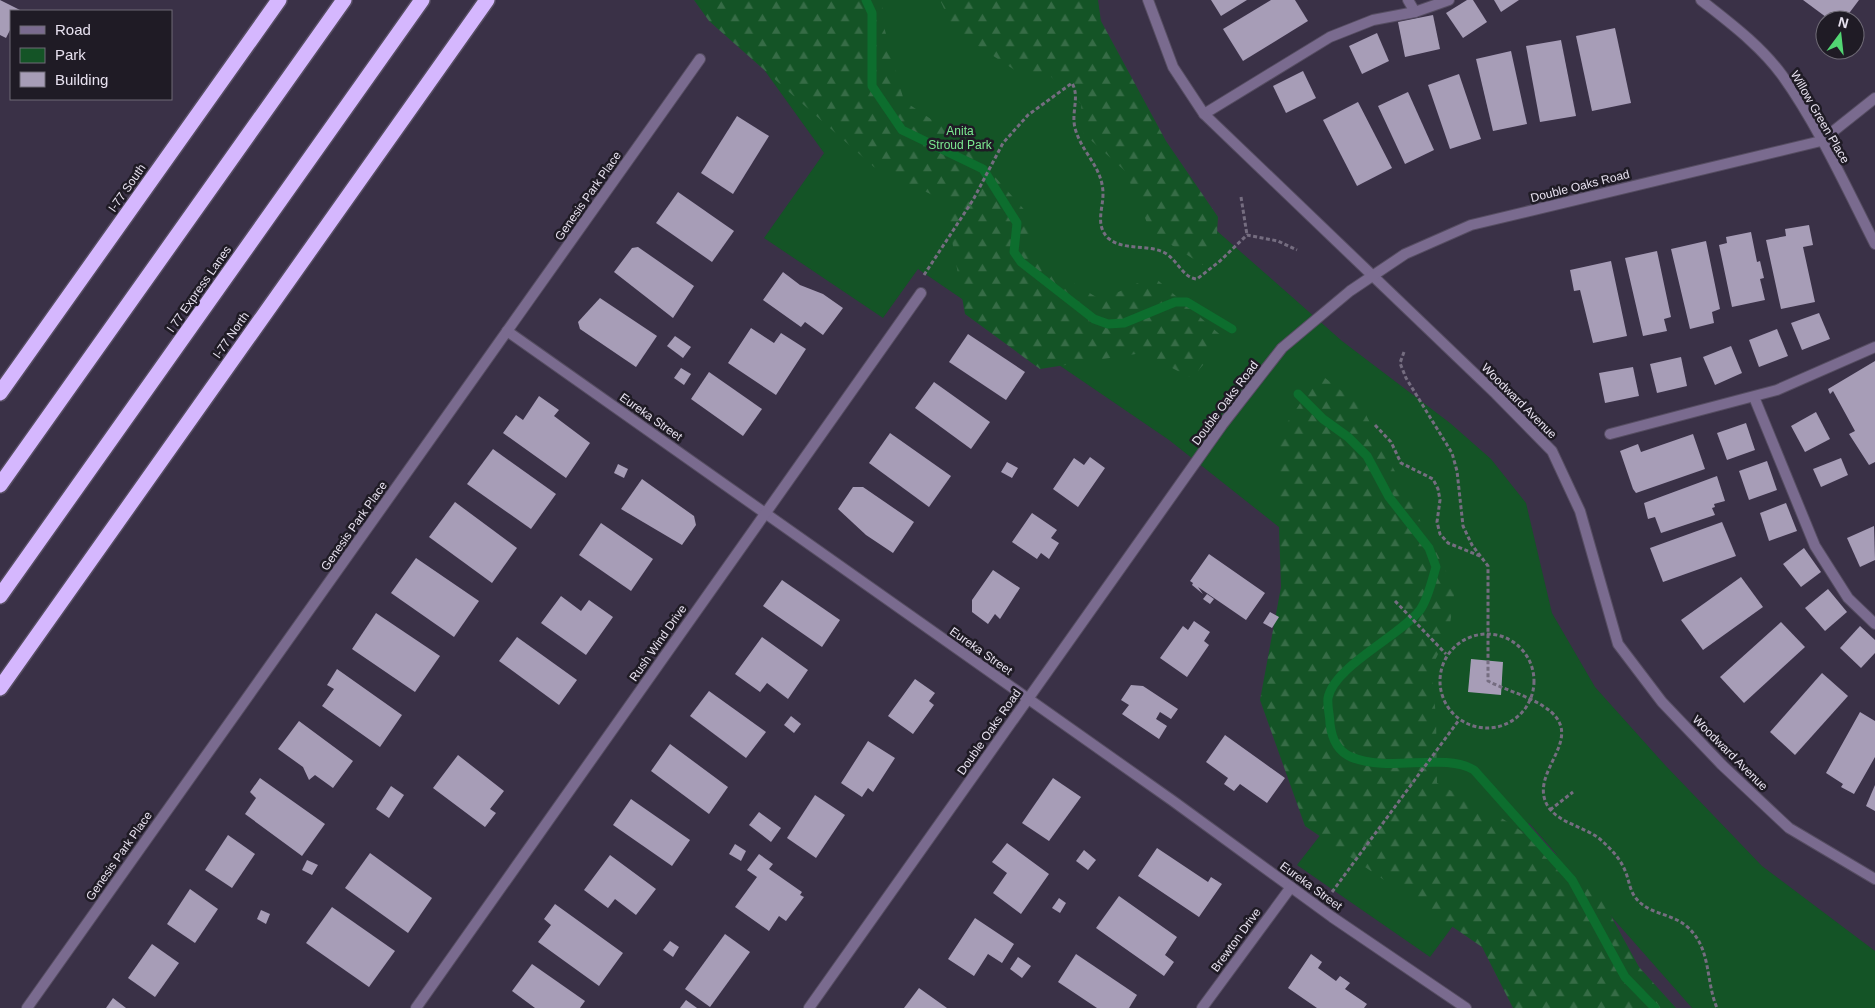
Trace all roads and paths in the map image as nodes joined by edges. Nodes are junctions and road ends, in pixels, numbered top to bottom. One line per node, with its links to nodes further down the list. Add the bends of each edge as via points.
1 (279, 0): 23 (highway, I-77 South)
2 (344, 0): 27 (highway)
3 (422, 0): 30 (highway, I 77 Express Lanes)
4 (487, 0): 35 (highway, I-77 North)
5 (1148, 0): 12 (street, Woodward Avenue, via 1173,67)
6 (1408, 0): 9 (street)
7 (1449, 0): 9 (street)
8 (1701, 0): 13 (street, Willow Green Place, via 1745,34 1782,75)
9 (1415, 12): 12 (street, via 1373,20 1330,36)
10 (700, 58): 20 (street, Genesis Park Place)
11 (1875, 98): 13 (street, Double Oaks Road)
12 (1204, 114): 18 (street, Woodward Avenue)
13 (1822, 140): 16 (street, Willow Green Place); 18 (street, Double Oaks Road, via 1471,225 1405,254)
14 (1242, 198): 15 (path)
15 (1247, 235): 17 (path, via 1278,241); 19 (path, via 1197,279 1186,276 1174,258 1162,252 1117,244 1107,237 1101,226 1101,178 1075,129 1076,90 1072,83 1028,115 1003,143 973,200 924,273)
16 (1875, 244)
17 (1297, 250)
18 (1371, 276): 36 (street, Double Oaks Road, via 1282,348 1222,425); 41 (street, Woodward Avenue, via 1552,451 1580,511 1618,644 1662,702 1789,828)
19 (921, 293): 28 (street, Rush Wind Drive)
20 (507, 331): 28 (street, Eureka Street); 44 (street, Genesis Park Place)
21 (1875, 347): 24 (street)
22 (1404, 352): 29 (path, via 1400,363 1406,378 1452,453 1463,526)
23 (0, 393)
24 (1754, 397): 26 (street); 32 (street, via 1815,546 1848,598)
25 (1375, 425): 29 (path, via 1391,442 1402,463 1433,479 1440,500 1437,522 1440,534 1448,543)
26 (1610, 434)
27 (0, 485)
28 (766, 513): 36 (street, Eureka Street); 45 (street, Rush Wind Drive)
29 (1481, 556): 33 (path, via 1490,575)
30 (0, 596)
31 (1395, 601): 34 (path)
32 (1875, 624)
33 (1488, 634): 34 (path, via 1473,636); 37 (path, via 1488,681); 37 (path, via 1508,638 1530,659 1535,673)
34 (1446, 654): 38 (path, via 1440,675 1440,696 1449,712)
35 (0, 688)
36 (1028, 699): 42 (street, Eureka Street); 46 (street, Double Oaks Road)
37 (1530, 700): 38 (path, via 1522,713 1510,722 1492,728); 40 (path, via 1544,706 1560,726 1560,746 1548,768 1542,790)
38 (1459, 720): 43 (path)
39 (1573, 792): 40 (path)
40 (1550, 810): 49 (path, via 1599,838 1616,855 1636,898 1684,924 1693,933 1704,950 1712,998)
41 (1875, 879)
42 (1291, 887): 43 (street, Eureka Street); 47 (street, Brewton Drive)
43 (1320, 908): 48 (street, Eureka Street)
44 (27, 1008)
45 (416, 1008)
46 (809, 1008)
47 (1202, 1008)
48 (1466, 1008)
49 (1717, 1008)

